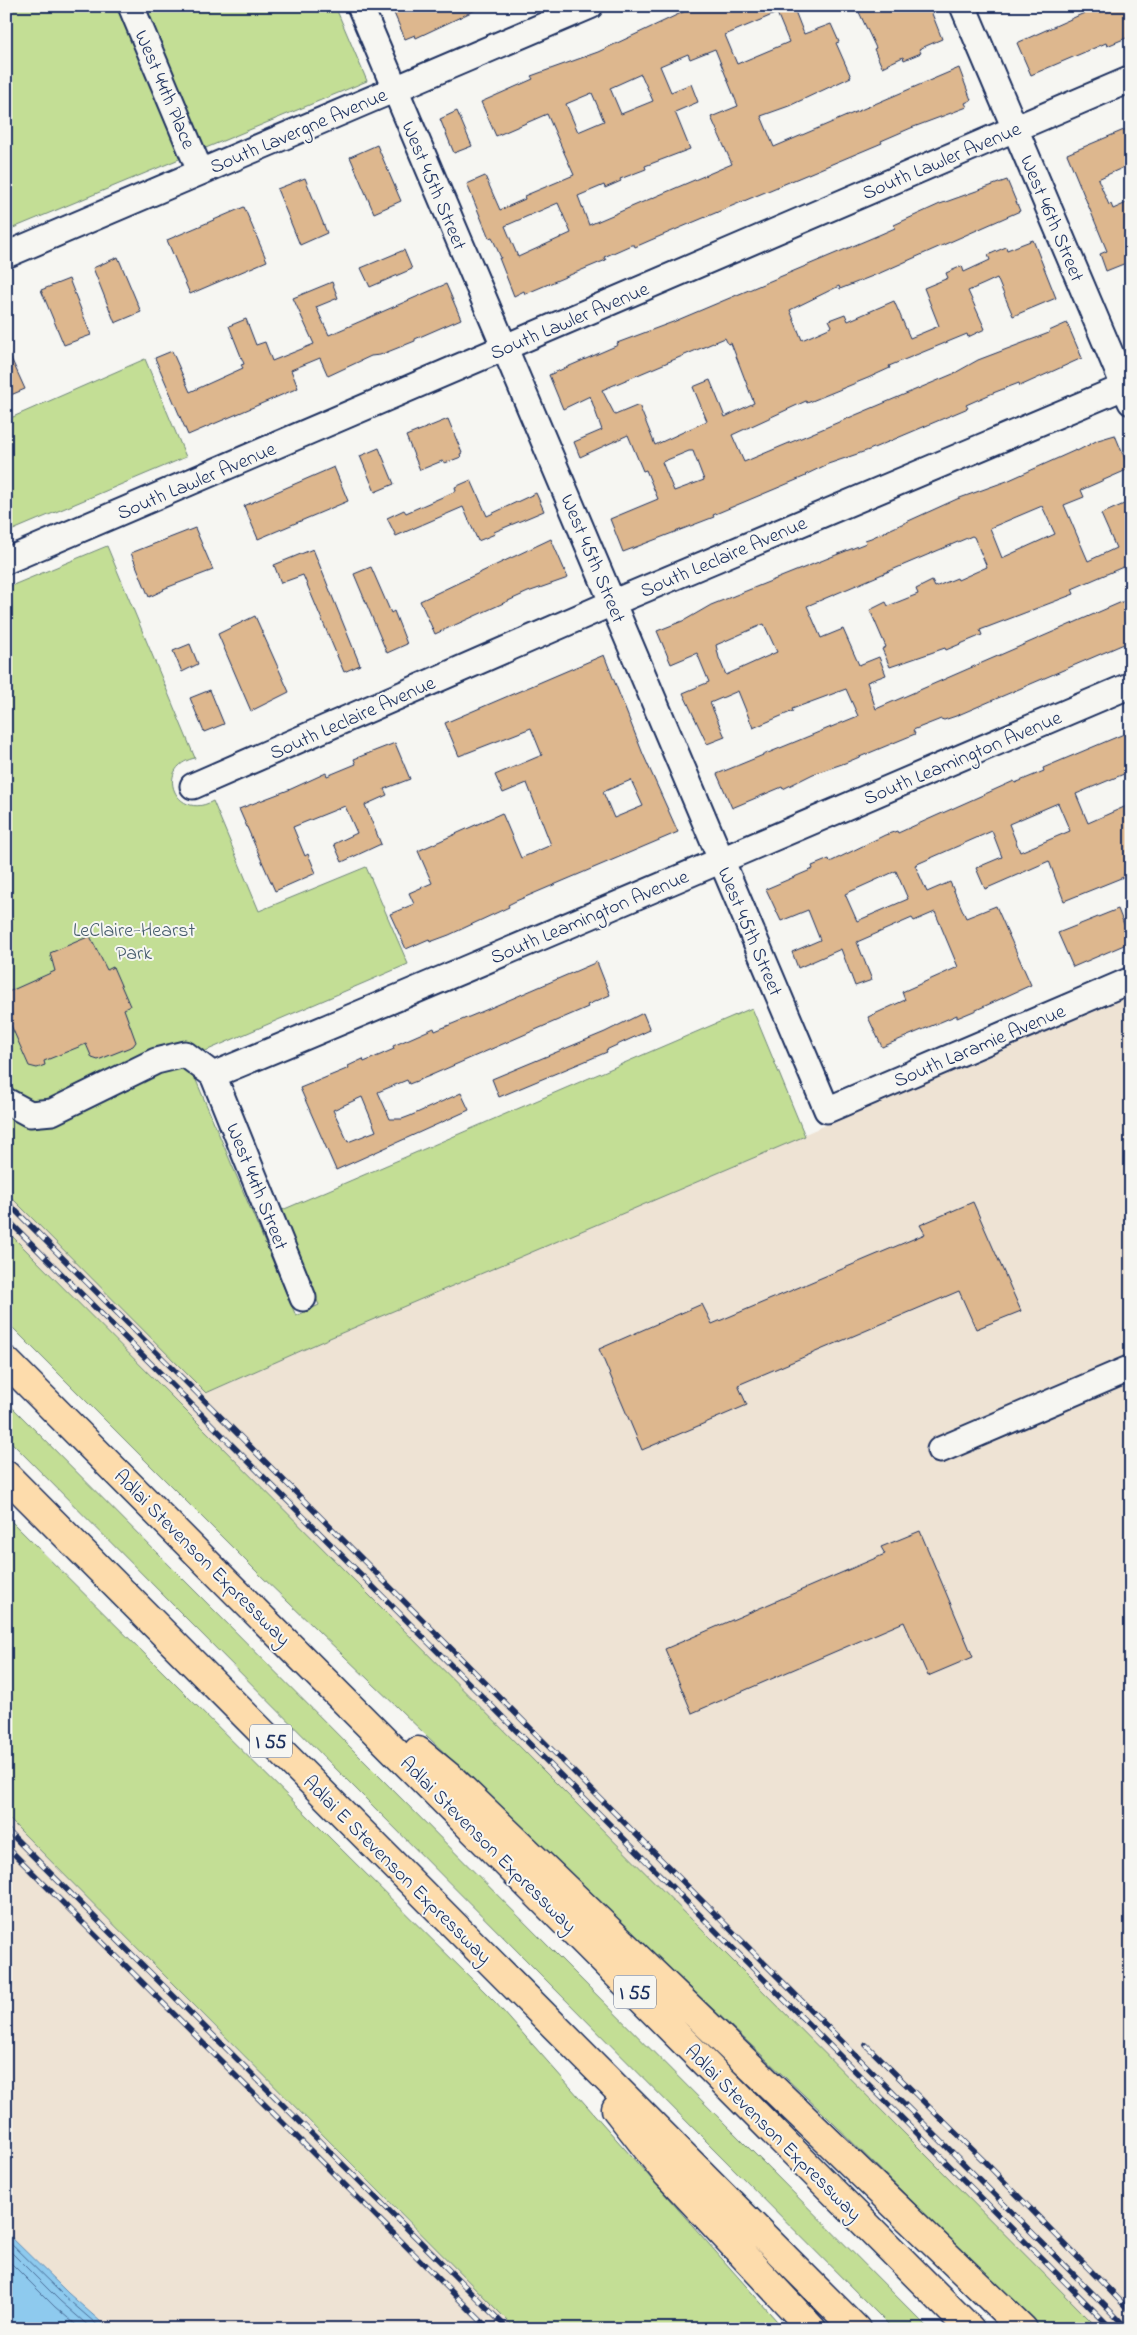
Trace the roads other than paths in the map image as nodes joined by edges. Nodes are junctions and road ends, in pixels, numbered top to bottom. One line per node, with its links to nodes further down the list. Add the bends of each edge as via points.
1 (131, 6): 8 (street, West 44th Place)
2 (360, 6): 6 (street, West 45th Street)
3 (590, 6): 6 (street, South Lavergne Avenue)
4 (963, 6): 7 (street, West 46th Street)
5 (1131, 78): 7 (street, South Lawler Avenue)
6 (395, 90): 8 (street, South Lavergne Avenue); 10 (street, West 45th Street)
7 (1015, 129): 10 (street, South Lawler Avenue); 11 (street, West 46th Street)
8 (200, 171): 9 (street, South Lavergne Avenue)
9 (6, 255)
10 (504, 348): 12 (street, South Lawler Avenue); 13 (street, West 45th Street)
11 (1128, 391): 13 (street, South Leclaire Avenue)
12 (6, 561)
13 (612, 603): 15 (street, South Leclaire Avenue); 16 (street, West 45th Street)
14 (1131, 685): 16 (street, South Leamington Avenue)
15 (200, 783)
16 (720, 859): 18 (street, South Leamington Avenue); 20 (street, West 45th Street)
17 (1131, 980): 20 (street, South Laramie Avenue)
18 (213, 1075): 19 (street, via 186,1054 156,1061 52,1112 30,1114); 21 (street, West 44th Street)
19 (6, 1101)
20 (827, 1110)
21 (303, 1298)
22 (6, 1361): 26 (highway, Adlai Stevenson Expressway / I 55)
23 (1131, 1368): 24 (street)
24 (940, 1450)
25 (6, 1475): 27 (highway, Adlai E Stevenson Expressway / I 55)
26 (300, 1655): 30 (highway, Adlai Stevenson Expressway / I 55); 31 (highway, via 453,1780)
27 (536, 2008): 28 (highway, via 667,2174); 29 (highway, I 55)
28 (812, 2329)
29 (856, 2329)
30 (970, 2329)
31 (1023, 2329)

